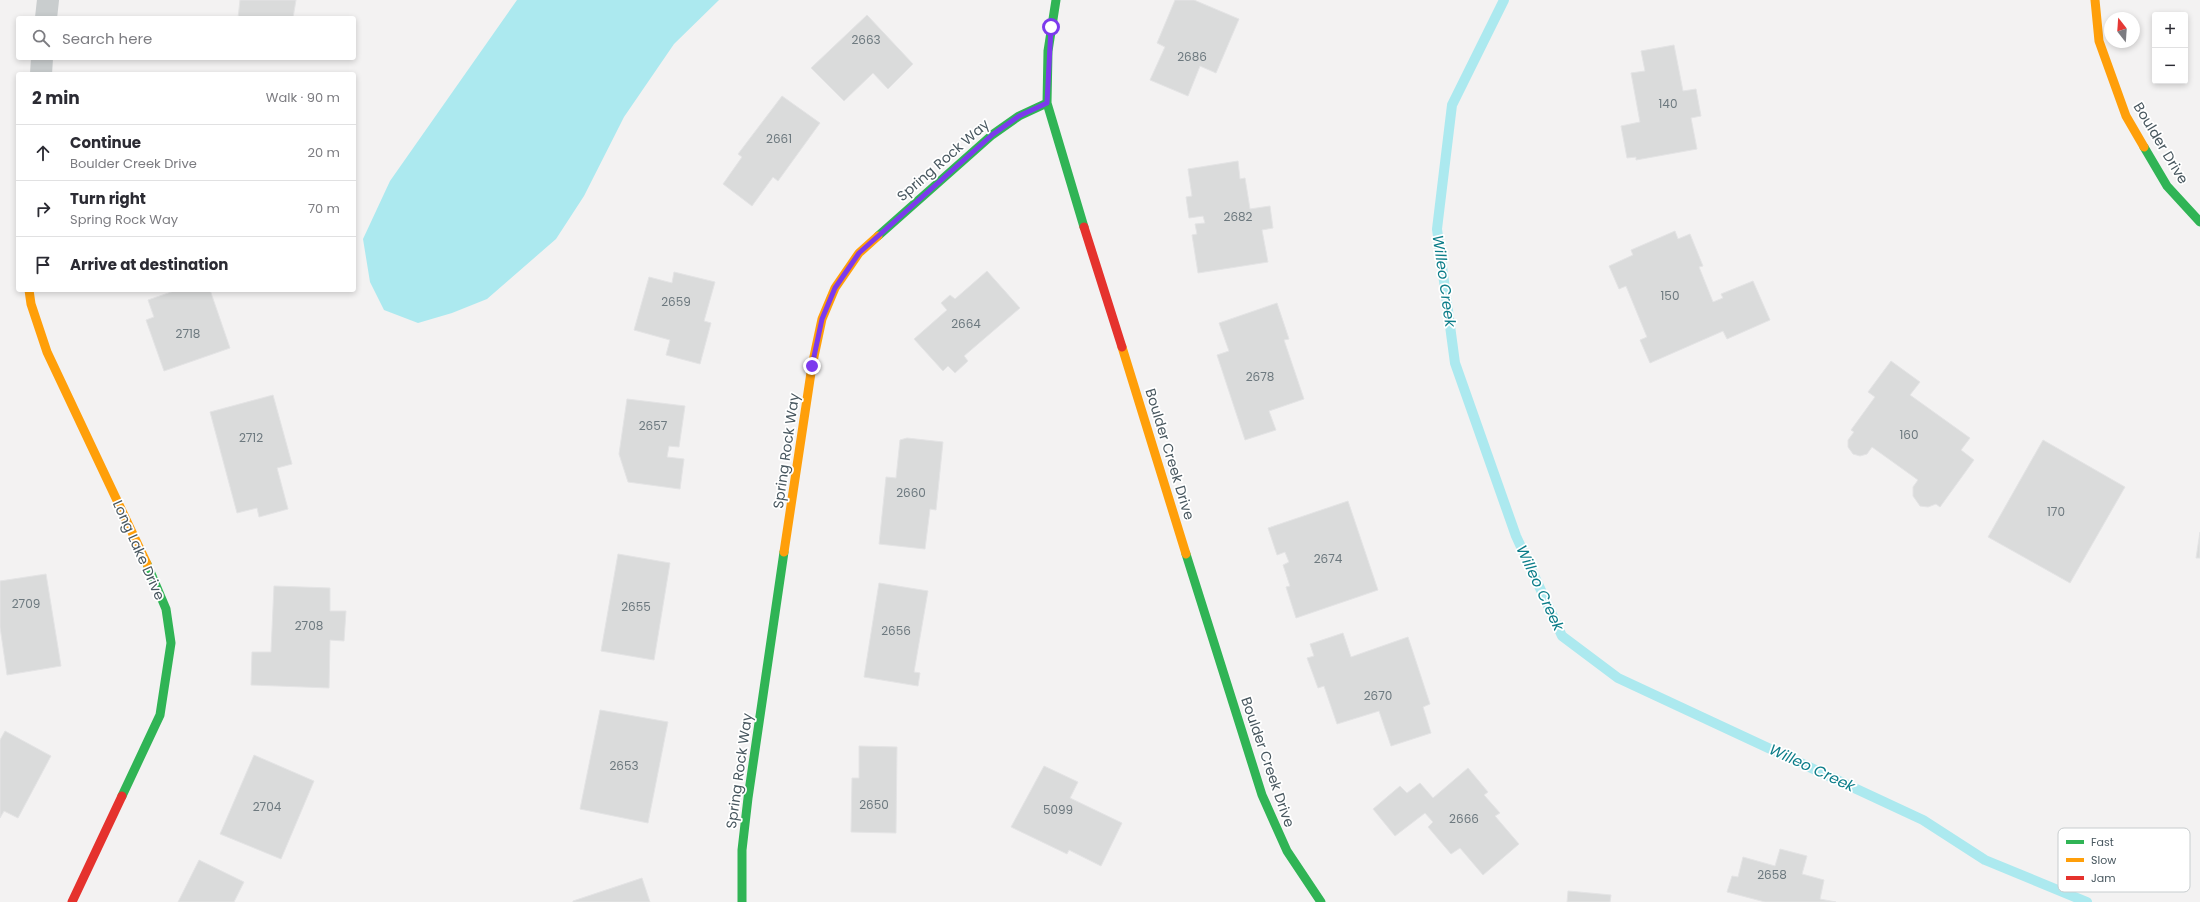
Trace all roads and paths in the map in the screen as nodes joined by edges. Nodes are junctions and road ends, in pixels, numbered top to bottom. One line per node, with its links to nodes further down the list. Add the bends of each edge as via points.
1 (48, 0): 4 (street)
2 (1056, 0): 7 (street, Boulder Creek Drive, via 1050,39)
3 (2094, 0): 8 (street, Boulder Drive, via 2099,41 2126,116 2167,186)
4 (46, 16)
5 (42, 60): 6 (street)
6 (41, 72)
7 (1047, 103): 11 (street, Spring Rock Way, via 1019,116 992,135 859,253 835,288 822,319 812,366 748,798 742,850); 12 (street, Boulder Creek Drive, via 1262,795 1275,830 1295,866)
8 (2200, 222)
9 (29, 292): 10 (street, Long Lake Drive, via 47,352 154,578 166,610 171,643 160,715)
10 (72, 902)
11 (742, 902)
12 (1321, 902)

